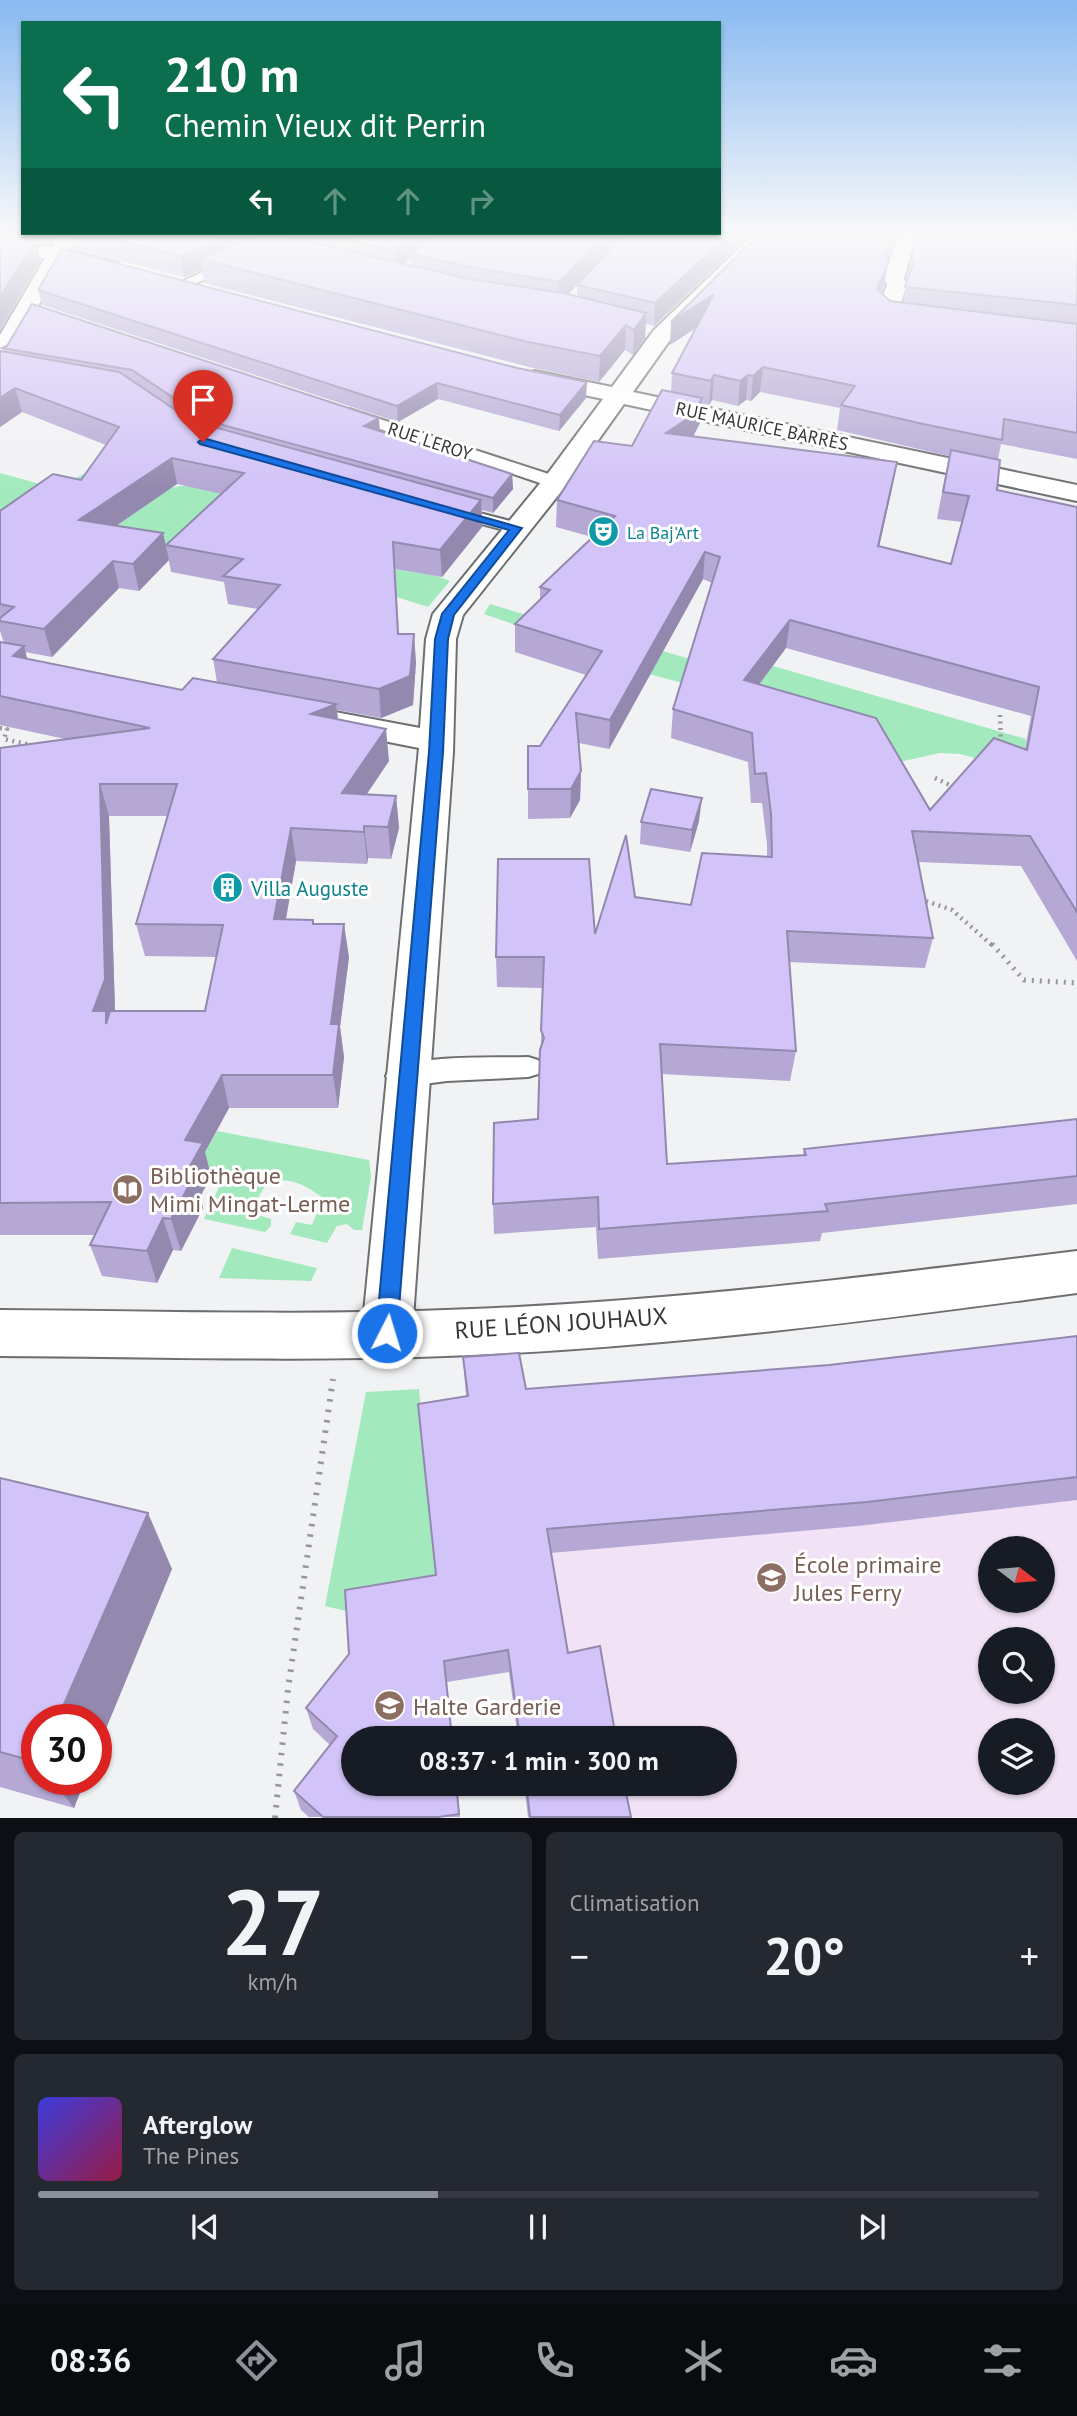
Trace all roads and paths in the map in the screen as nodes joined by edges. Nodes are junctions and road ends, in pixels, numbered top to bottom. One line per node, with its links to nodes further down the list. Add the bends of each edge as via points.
1 (27, 319): 5 (street)
2 (672, 319): 7 (street, via 655,334)
3 (902, 319): 4 (street)
4 (947, 324)
5 (0, 354)
6 (513, 373): 7 (street, RUE MAURICE BARRÈS)
7 (617, 395): 9 (street); 10 (street, RUE MAURICE BARRÈS)
8 (329, 407): 9 (lane, RUE LEROY)
9 (555, 482): 12 (street)
10 (1077, 493)
11 (438, 506): 12 (lane)
12 (516, 528): 16 (street, via 448,614 441,639)
13 (1000, 715): 18 (path)
14 (303, 716): 16 (street)
15 (0, 728): 17 (path, via 6,729 4,739)
16 (436, 741): 24 (street)
17 (38, 748)
18 (1001, 749)
19 (935, 778): 20 (path)
20 (958, 789)
21 (910, 898): 22 (path, via 935,902 966,916 1024,980)
22 (1077, 983)
23 (528, 1067): 24 (lane)
24 (405, 1075): 27 (street)
25 (1077, 1272): 27 (street, RUE LÉON JOUHAUX, via 873,1298 537,1329)
26 (0, 1333): 27 (street, RUE LÉON JOUHAUX)
27 (387, 1333)
28 (333, 1379): 29 (path, via 288,1689)
29 (275, 1818)

